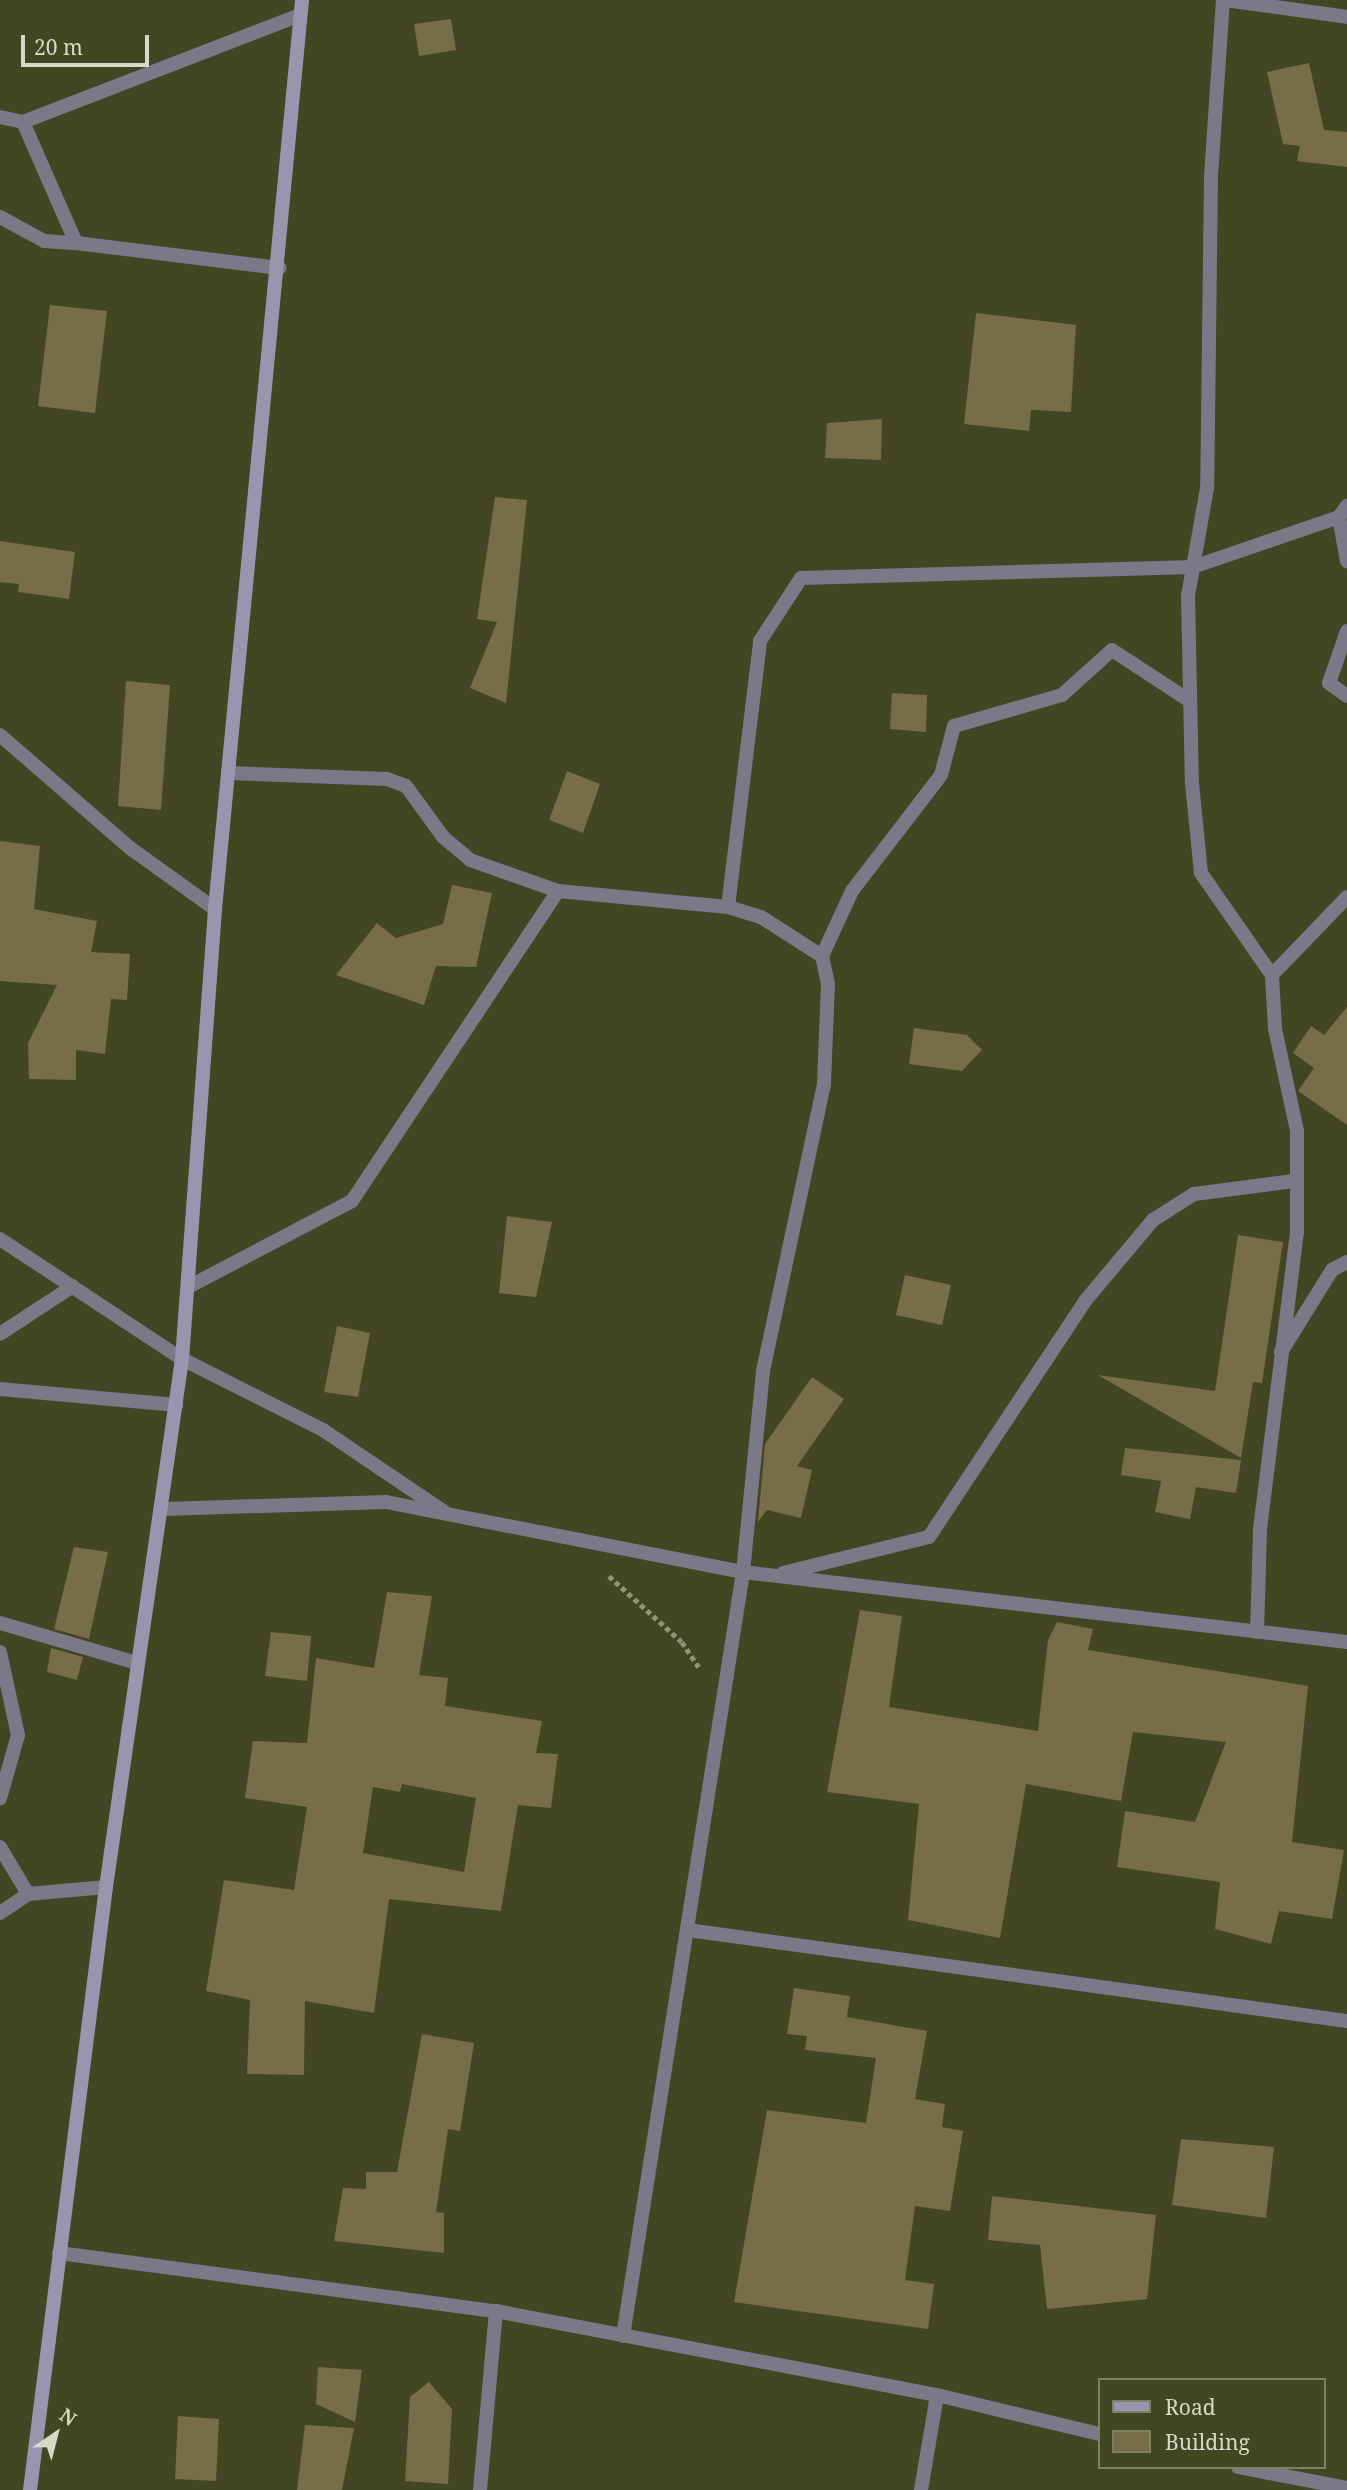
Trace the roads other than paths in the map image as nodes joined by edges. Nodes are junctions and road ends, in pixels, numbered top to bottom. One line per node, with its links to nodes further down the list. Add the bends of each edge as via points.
1 (1224, 0): 3 (street); 11 (street, via 1211,176 1207,488)
2 (301, 7): 5 (street); 8 (main road)
3 (1347, 17)
4 (0, 117): 5 (street)
5 (23, 122): 7 (street)
6 (0, 217): 7 (street, via 44,242)
7 (76, 243): 8 (street)
8 (279, 268): 16 (main road)
9 (1343, 511): 10 (street); 11 (street)
10 (1347, 561)
11 (1193, 567): 14 (street); 19 (street, via 801,578 760,641)
12 (1347, 631): 13 (street, via 1329,683)
13 (1347, 696)
14 (1191, 701): 21 (street, via 1112,650 1062,695 954,726 940,775 852,891); 22 (street, via 1201,873)
15 (0, 735): 20 (street, via 130,848)
16 (228, 773): 17 (street, via 387,779 406,786 443,837 470,860); 20 (main road)
17 (558, 891): 19 (street); 27 (street, via 352,1201)
18 (1347, 897): 22 (street)
19 (728, 907): 21 (street, via 761,917)
20 (215, 909): 27 (main road)
21 (822, 956): 35 (street, via 828,984 824,1083 763,1371)
22 (1272, 975): 23 (street, via 1275,1029 1297,1131)
23 (1294, 1181): 29 (street, via 1297,1232); 36 (street, via 1194,1194 1153,1220 1085,1301 929,1537)
24 (0, 1239): 26 (street)
25 (1347, 1262): 29 (street, via 1332,1269)
26 (73, 1286): 28 (street); 30 (street)
27 (190, 1286): 30 (main road)
28 (0, 1334)
29 (1280, 1353): 38 (street, via 1260,1531)
30 (182, 1359): 32 (main road); 34 (street, via 323,1430)
31 (0, 1389): 32 (street)
32 (176, 1405): 33 (main road)
33 (164, 1509): 34 (street, via 386,1502); 41 (main road)
34 (447, 1514): 35 (street)
35 (743, 1572): 36 (street); 47 (street)
36 (775, 1576): 38 (street)
37 (0, 1623): 41 (street)
38 (1258, 1632): 39 (street)
39 (1347, 1642)
40 (0, 1652): 42 (street, via 18,1735)
41 (137, 1663): 44 (main road)
42 (0, 1798)
43 (0, 1847): 45 (street)
44 (106, 1886): 45 (street); 49 (main road)
45 (28, 1894): 46 (street)
46 (0, 1913)
47 (688, 1930): 48 (street); 51 (street)
48 (1347, 2021)
49 (59, 2253): 50 (street); 57 (main road)
50 (496, 2311): 51 (street); 58 (street)
51 (623, 2336): 52 (street)
52 (937, 2395): 53 (street); 59 (street)
53 (1098, 2434)
54 (1245, 2469): 55 (street)
55 (1302, 2486): 56 (street)
56 (1347, 2488)
57 (30, 2490)
58 (480, 2490)
59 (921, 2490)

